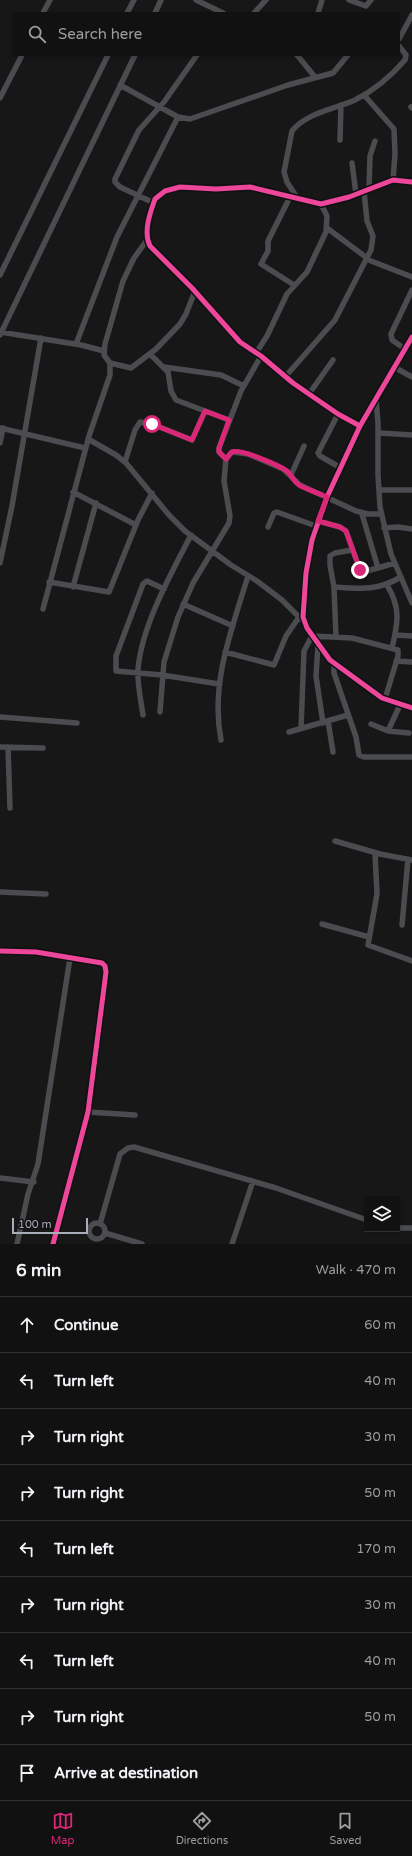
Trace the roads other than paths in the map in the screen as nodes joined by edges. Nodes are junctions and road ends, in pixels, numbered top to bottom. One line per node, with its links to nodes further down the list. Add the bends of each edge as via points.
1 (50, 0): 10 (street)
2 (134, 0): 11 (street)
3 (161, 0): 12 (street)
4 (196, 0): 13 (street)
5 (266, 0): 14 (street)
6 (322, 0): 15 (street)
7 (350, 0): 9 (street)
8 (371, 0): 9 (street)
9 (366, 6): 16 (street)
10 (44, 12)
11 (128, 12)
12 (155, 12)
13 (221, 12)
14 (255, 12)
15 (318, 12)
16 (365, 12)
17 (412, 15): 18 (street)
18 (400, 37)
19 (400, 47): 28 (street, via 406,55 405,60)
20 (21, 56): 29 (street)
21 (108, 56): 48 (street)
22 (134, 56): 27 (street)
23 (196, 56): 31 (street)
24 (298, 56): 26 (street)
25 (347, 56): 26 (street, via 333,73)
26 (315, 77): 32 (street, via 190,119)
27 (120, 85): 31 (street); 53 (street)
28 (364, 95): 30 (street); 36 (street, via 394,129)
29 (0, 98)
30 (341, 105): 33 (street); 42 (street, via 317,114 292,131 284,172)
31 (160, 107): 32 (street); 40 (street, via 139,130 115,179 117,185)
32 (178, 117): 40 (street)
33 (340, 140)
34 (374, 141): 38 (street)
35 (352, 163): 39 (street)
36 (393, 180): 37 (street); 38 (street)
37 (412, 182)
38 (367, 190): 39 (street); 47 (street, via 367,221 373,236 372,246)
39 (356, 194): 44 (street)
40 (137, 196): 43 (street); 56 (street, via 117,238)
41 (290, 197): 42 (street); 43 (street, via 250,187 180,187 158,195); 50 (street, via 268,241 268,251 261,264)
42 (298, 199): 44 (street)
43 (154, 203): 46 (street)
44 (321, 204): 45 (street, via 327,216)
45 (327, 228): 47 (street); 50 (street, via 307,272)
46 (147, 240): 52 (street); 58 (street, via 134,258 123,281)
47 (366, 258): 49 (street); 65 (street, via 335,320)
48 (0, 275)
49 (412, 277)
50 (294, 285): 60 (street, via 287,294)
51 (412, 290): 57 (street, via 391,334 392,340)
52 (195, 291): 59 (street, via 183,320); 60 (street, via 234,336)
53 (0, 333): 55 (street)
54 (412, 337): 57 (street)
55 (41, 338): 56 (street); 75 (street)
56 (76, 344): 58 (street)
57 (408, 347): 63 (street)
58 (104, 351): 62 (street)
59 (150, 354): 62 (street, via 131,368); 64 (street)
60 (258, 354): 65 (street); 67 (street)
61 (333, 360): 68 (street)
62 (110, 363): 78 (street, via 110,375)
63 (394, 366): 66 (street); 69 (street)
64 (163, 367): 67 (street, via 221,375); 70 (street, via 168,372 171,391 176,400)
65 (285, 377): 68 (street)
66 (412, 377)
67 (244, 386): 72 (street)
68 (309, 394): 71 (street)
69 (376, 399): 73 (street); 76 (street)
70 (205, 411): 72 (street); 83 (street, via 192,440 152,424 140,422)
71 (338, 414): 73 (street); 84 (street, via 318,453)
72 (229, 420): 82 (street, via 218,450)
73 (360, 426): 84 (street)
74 (2, 428): 75 (street); 79 (street)
75 (25, 433): 81 (street); 102 (street)
76 (379, 433): 77 (street); 86 (street)
77 (412, 435)
78 (88, 439): 81 (street); 83 (street)
79 (0, 443)
80 (304, 446): 85 (street)
81 (85, 448): 88 (street)
82 (226, 459): 85 (street, via 232,452 248,454); 101 (street, via 224,481 229,523)
83 (124, 462): 89 (street)
84 (341, 468): 90 (street)
85 (291, 475): 90 (street, via 300,485)
86 (379, 490): 87 (street); 93 (street)
87 (412, 490)
88 (73, 492): 91 (street); 107 (street)
89 (152, 493): 95 (street); 99 (street, via 169,515)
90 (327, 497): 92 (street); 94 (street)
91 (96, 503): 95 (street); 108 (street)
92 (362, 514): 93 (street); 104 (street)
93 (381, 514): 97 (street)
94 (317, 524): 96 (street, via 277,512 274,513); 100 (street, via 344,529); 116 (street, via 306,573)
95 (136, 525): 108 (street, via 109,592)
96 (268, 527)
97 (384, 528): 98 (street); 103 (street)
98 (412, 529)
99 (191, 535): 101 (street); 111 (street)
100 (352, 550): 104 (street, via 360,570); 110 (street, via 336,552 330,556)
101 (212, 552): 105 (street); 113 (street)
102 (0, 563)
103 (395, 563): 104 (street); 106 (street)
104 (378, 568)
105 (248, 576): 115 (street, via 282,600); 117 (street)
106 (401, 577): 109 (street); 112 (street)
107 (49, 582): 108 (street); 114 (street)
108 (73, 586)
109 (387, 586): 110 (street); 118 (street, via 398,612)
110 (334, 587): 121 (street)
111 (164, 589): 128 (street, via 149,626 140,656); 128 (street, via 147,581 143,584 116,656 116,671)
112 (412, 603)
113 (183, 604): 117 (street); 129 (street, via 166,655)
114 (44, 609)
115 (299, 617): 116 (street); 124 (street, via 286,636 274,665)
116 (304, 623): 119 (street)
117 (233, 626): 124 (street)
118 (395, 635): 120 (street); 123 (street)
119 (312, 636): 121 (street); 122 (street); 141 (street, via 304,651)
120 (412, 636)
121 (336, 637): 123 (street, via 352,638)
122 (318, 645): 127 (street); 138 (street, via 316,676)
123 (392, 648): 125 (street, via 399,652)
124 (225, 652): 130 (street)
125 (396, 661): 126 (street); 131 (street)
126 (412, 662)
127 (334, 663): 131 (street); 136 (street, via 334,673)
128 (138, 674): 129 (street); 135 (street)
129 (162, 676): 130 (street); 134 (street)
130 (219, 684): 145 (street, via 217,713)
131 (385, 699): 132 (street)
132 (400, 705): 133 (street); 142 (street)
133 (412, 708)
134 (160, 712)
135 (143, 715)
136 (348, 715): 138 (street); 150 (street, via 356,737 359,756)
137 (0, 717): 139 (street)
138 (326, 722): 141 (street); 149 (street)
139 (77, 723)
140 (371, 724): 142 (street)
141 (301, 728): 143 (street)
142 (388, 731): 144 (street)
143 (289, 732)
144 (409, 733)
145 (221, 740)
146 (0, 747): 147 (street)
147 (8, 747): 148 (street); 151 (street)
148 (43, 748)
149 (334, 752)
150 (412, 757)
151 (10, 808)
152 (335, 841): 153 (street)
153 (375, 853): 154 (street); 159 (street, via 377,894)
154 (410, 860): 158 (street)
155 (0, 892): 156 (street)
156 (46, 894)
157 (322, 924): 159 (street)
158 (402, 925)
159 (369, 937): 162 (street, via 369,946)
160 (0, 951): 161 (street, via 36,952)
161 (70, 958): 163 (street, via 102,963 106,972); 167 (street)
162 (412, 961)
163 (88, 1112): 164 (street); 175 (street)
164 (135, 1115)
165 (0, 1178): 167 (street)
166 (253, 1181): 168 (street); 169 (street, via 140,1148 128,1148 120,1154); 177 (street)
167 (34, 1182): 174 (street, via 28,1194)
168 (364, 1219)
169 (100, 1224): 172 (street, via 104,1227); 173 (street, via 92,1224 90,1227 89,1234)
170 (400, 1228): 171 (street)
171 (412, 1228)
172 (105, 1233): 173 (street); 176 (street)
173 (94, 1242)
174 (17, 1244)
175 (53, 1244)
176 (142, 1244)
177 (232, 1244)

